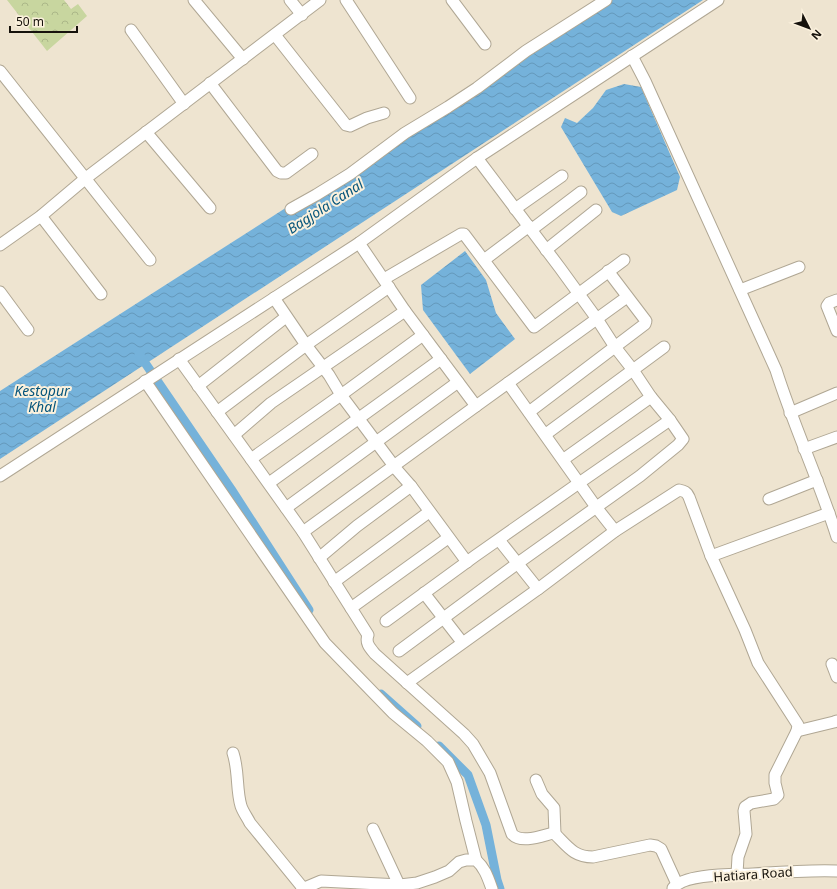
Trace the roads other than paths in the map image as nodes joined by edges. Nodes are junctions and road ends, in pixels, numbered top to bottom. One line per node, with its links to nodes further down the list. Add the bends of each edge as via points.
1 (194, 0): 13 (street)
2 (290, 0): 8 (street)
3 (320, 0): 8 (street)
4 (346, 0): 16 (street)
5 (452, 0): 11 (street)
6 (606, 0): 26 (street, via 526,52 477,88 405,133 350,174)
7 (718, 0): 12 (street)
8 (302, 15): 10 (street)
9 (131, 30): 17 (street)
10 (275, 35): 13 (street); 18 (street, via 346,125 350,126)
11 (485, 44)
12 (632, 56): 21 (street); 40 (street)
13 (243, 59): 15 (street)
14 (0, 71): 23 (street)
15 (210, 83): 17 (street); 20 (street, via 277,171 286,173)
16 (410, 98)
17 (184, 104): 19 (street)
18 (384, 112)
19 (146, 132): 23 (street); 25 (street)
20 (312, 154)
21 (477, 158): 27 (street); 31 (street)
22 (562, 176): 27 (street)
23 (86, 178): 29 (street); 34 (street)
24 (581, 192): 30 (street)
25 (210, 208)
26 (291, 208)
27 (515, 210): 30 (street)
28 (596, 210): 33 (street)
29 (41, 216): 32 (street); 42 (street)
30 (530, 228): 33 (street); 35 (street)
31 (359, 243): 39 (street); 45 (street)
32 (0, 245)
33 (546, 250): 43 (street)
34 (150, 260)
35 (484, 260): 39 (street, via 466,236 461,234); 43 (street, via 534,327)
36 (624, 260): 38 (street)
37 (799, 266): 40 (street)
38 (608, 272): 43 (street); 44 (street)
39 (387, 283): 47 (street); 53 (street)
40 (740, 290): 70 (street, via 776,370)
41 (0, 292): 50 (street)
42 (101, 294)
43 (579, 295): 49 (street)
44 (627, 297): 49 (street); 54 (street, via 646,322)
45 (274, 298): 48 (street); 56 (street)
46 (837, 300): 51 (street, via 827,306)
47 (405, 311): 52 (street); 58 (street)
48 (286, 317): 53 (street); 63 (street)
49 (597, 319): 54 (street); 62 (street)
50 (28, 330)
51 (837, 331)
52 (423, 335): 57 (street); 65 (street)
53 (306, 345): 58 (street); 68 (street)
54 (615, 347): 59 (street); 69 (street)
55 (664, 347): 59 (street)
56 (179, 359): 60 (street); 63 (street)
57 (441, 359): 61 (street); 71 (street)
58 (322, 367): 65 (street); 73 (street, via 271,403)
59 (633, 370): 66 (street); 74 (street)
60 (148, 380): 81 (street); 117 (street, via 325,643 393,713 448,762 457,782)
61 (458, 382): 67 (street); 76 (street)
62 (508, 382): 67 (street); 69 (street)
63 (198, 386): 68 (street)
64 (837, 393): 70 (street)
65 (341, 395): 71 (street); 78 (street)
66 (651, 397): 72 (street); 79 (street)
67 (476, 406): 80 (street)
68 (218, 412): 73 (street)
69 (529, 412): 74 (street)
70 (790, 413): 77 (street)
71 (359, 419): 76 (street); 84 (street)
72 (670, 420): 83 (street); 87 (street, via 682,436 682,441 640,476)
73 (234, 434): 78 (street)
74 (546, 434): 79 (street)
75 (837, 438): 77 (street)
76 (376, 442): 80 (street); 88 (street)
77 (804, 449): 82 (street)
78 (251, 458): 84 (street)
79 (564, 459): 83 (street)
80 (394, 465): 85 (street); 92 (street)
81 (0, 476)
82 (817, 480): 86 (street); 90 (street)
83 (580, 482): 87 (street); 95 (street)
84 (269, 483): 88 (street)
85 (411, 486): 89 (street); 97 (street)
86 (769, 499)
87 (596, 507): 91 (street); 99 (street)
88 (286, 508): 92 (street)
89 (429, 512): 94 (street); 100 (street)
90 (829, 513): 93 (street); 96 (street)
91 (615, 531): 96 (street, via 678,490 683,491 689,497); 101 (street)
92 (303, 532): 97 (street)
93 (836, 532)
94 (448, 538): 98 (street); 103 (street)
95 (499, 540): 98 (street); 99 (street)
96 (710, 556): 112 (street, via 758,663 794,717 798,725)
97 (319, 558): 100 (street)
98 (467, 562): 102 (street)
99 (518, 563): 101 (street); 104 (street)
100 (334, 582): 103 (street)
101 (538, 589): 106 (street)
102 (424, 593): 104 (street); 105 (street)
103 (351, 608): 110 (street, via 368,635 369,647)
104 (443, 618): 106 (street); 107 (street)
105 (386, 621)
106 (462, 642): 110 (street)
107 (399, 651)
108 (832, 664): 109 (street)
109 (837, 678)
110 (407, 683): 116 (street, via 464,734 479,753 490,773 514,837 535,838)
111 (837, 721): 112 (street)
112 (797, 731): 119 (street, via 775,775 777,797 751,803 745,807 746,834 738,857)
113 (233, 753): 123 (street, via 240,799 246,815)
114 (536, 780): 116 (street, via 542,794 554,808)
115 (373, 829): 121 (street)
116 (555, 834): 122 (street, via 574,853 585,857 656,846 661,850)
117 (476, 860): 121 (street, via 459,862 435,877); 124 (street, via 486,870)
118 (837, 870): 119 (street, Hatiara Road)
119 (737, 874): 122 (street, Hatiara Road, via 688,880)
120 (321, 885): 121 (street); 123 (street)
121 (400, 887)
122 (675, 887)
123 (302, 888)
124 (492, 889)

